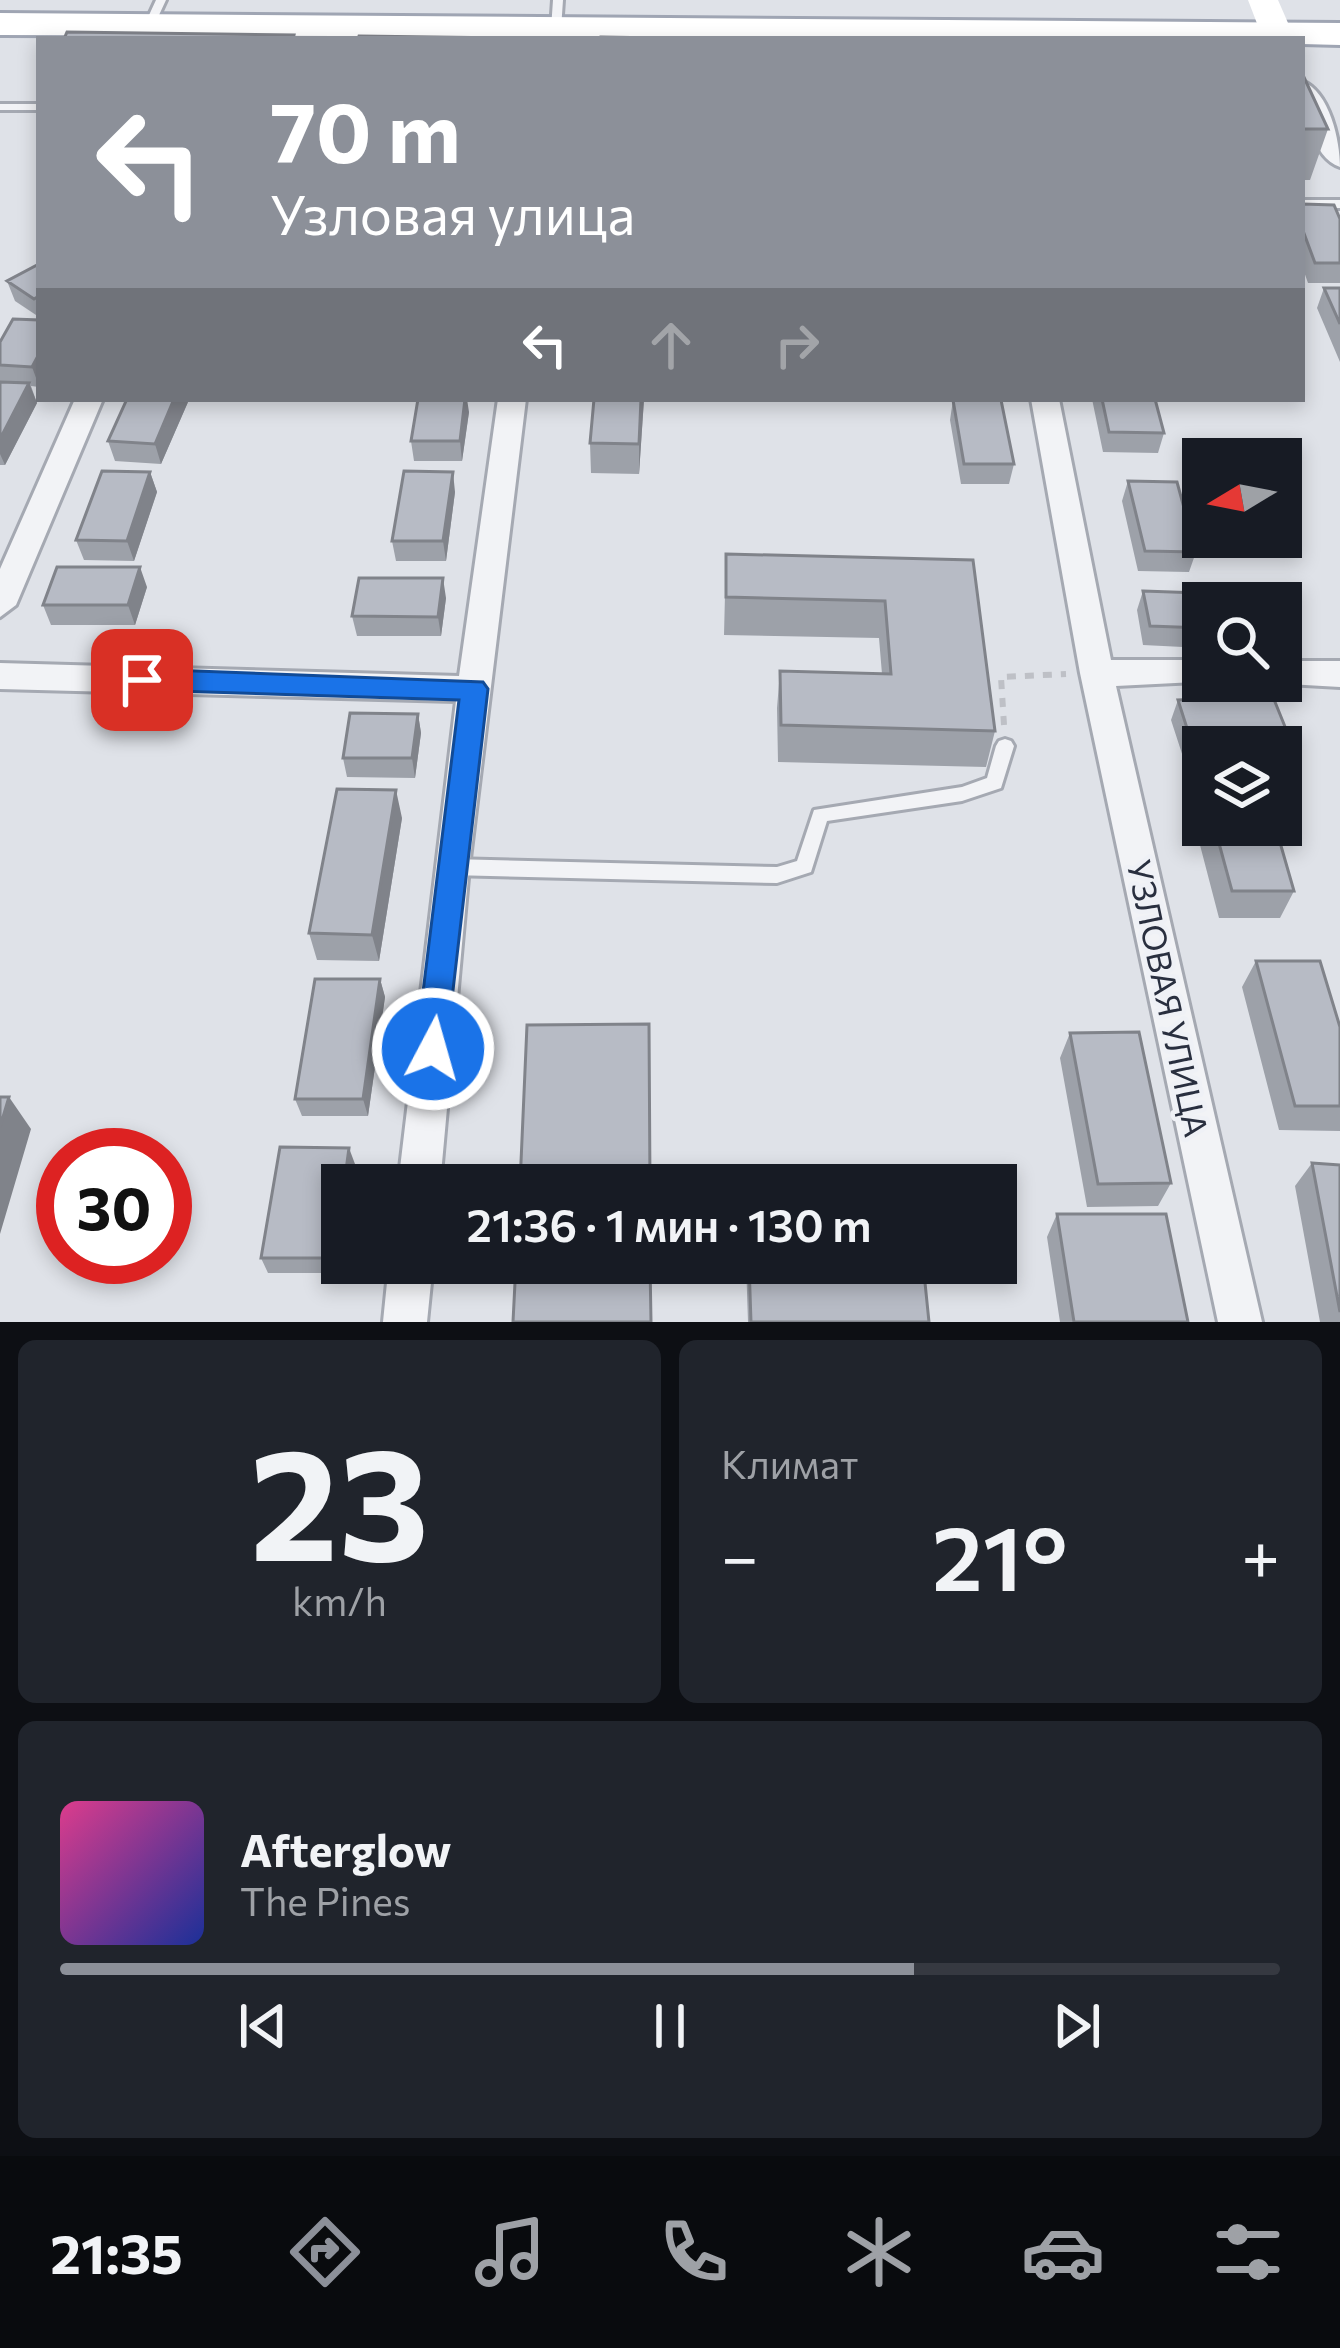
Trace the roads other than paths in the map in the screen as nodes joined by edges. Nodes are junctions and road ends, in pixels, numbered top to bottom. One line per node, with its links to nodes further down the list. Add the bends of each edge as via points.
1 (155, 13): 2 (main road); 3 (main road)
2 (557, 14): 4 (main road)
3 (0, 24)
4 (1273, 24): 5 (main road)
5 (1340, 34)
6 (0, 49): 7 (main road)
7 (36, 50)
8 (1305, 65): 9 (main road)
9 (1340, 65)
10 (1305, 94): 13 (street)
11 (36, 106): 12 (lane)
12 (0, 107)
13 (1340, 160)
14 (1305, 204): 15 (lane)
15 (1340, 204)
16 (87, 402): 19 (street)
17 (512, 402): 25 (street)
18 (1046, 402): 20 (street, УЗЛОВАЯ УЛИЦА)
19 (0, 605)
20 (1097, 673): 21 (street); 31 (street, УЗЛОВАЯ УЛИЦА)
21 (1182, 674)
22 (1302, 674): 23 (street)
23 (1340, 674)
24 (0, 676): 25 (street)
25 (474, 689): 27 (street)
26 (1005, 746): 27 (lane, via 995,783 820,815 805,866 777,875)
27 (451, 867): 28 (street)
28 (421, 1164)
29 (409, 1284): 30 (street)
30 (405, 1322)
31 (1240, 1322)

